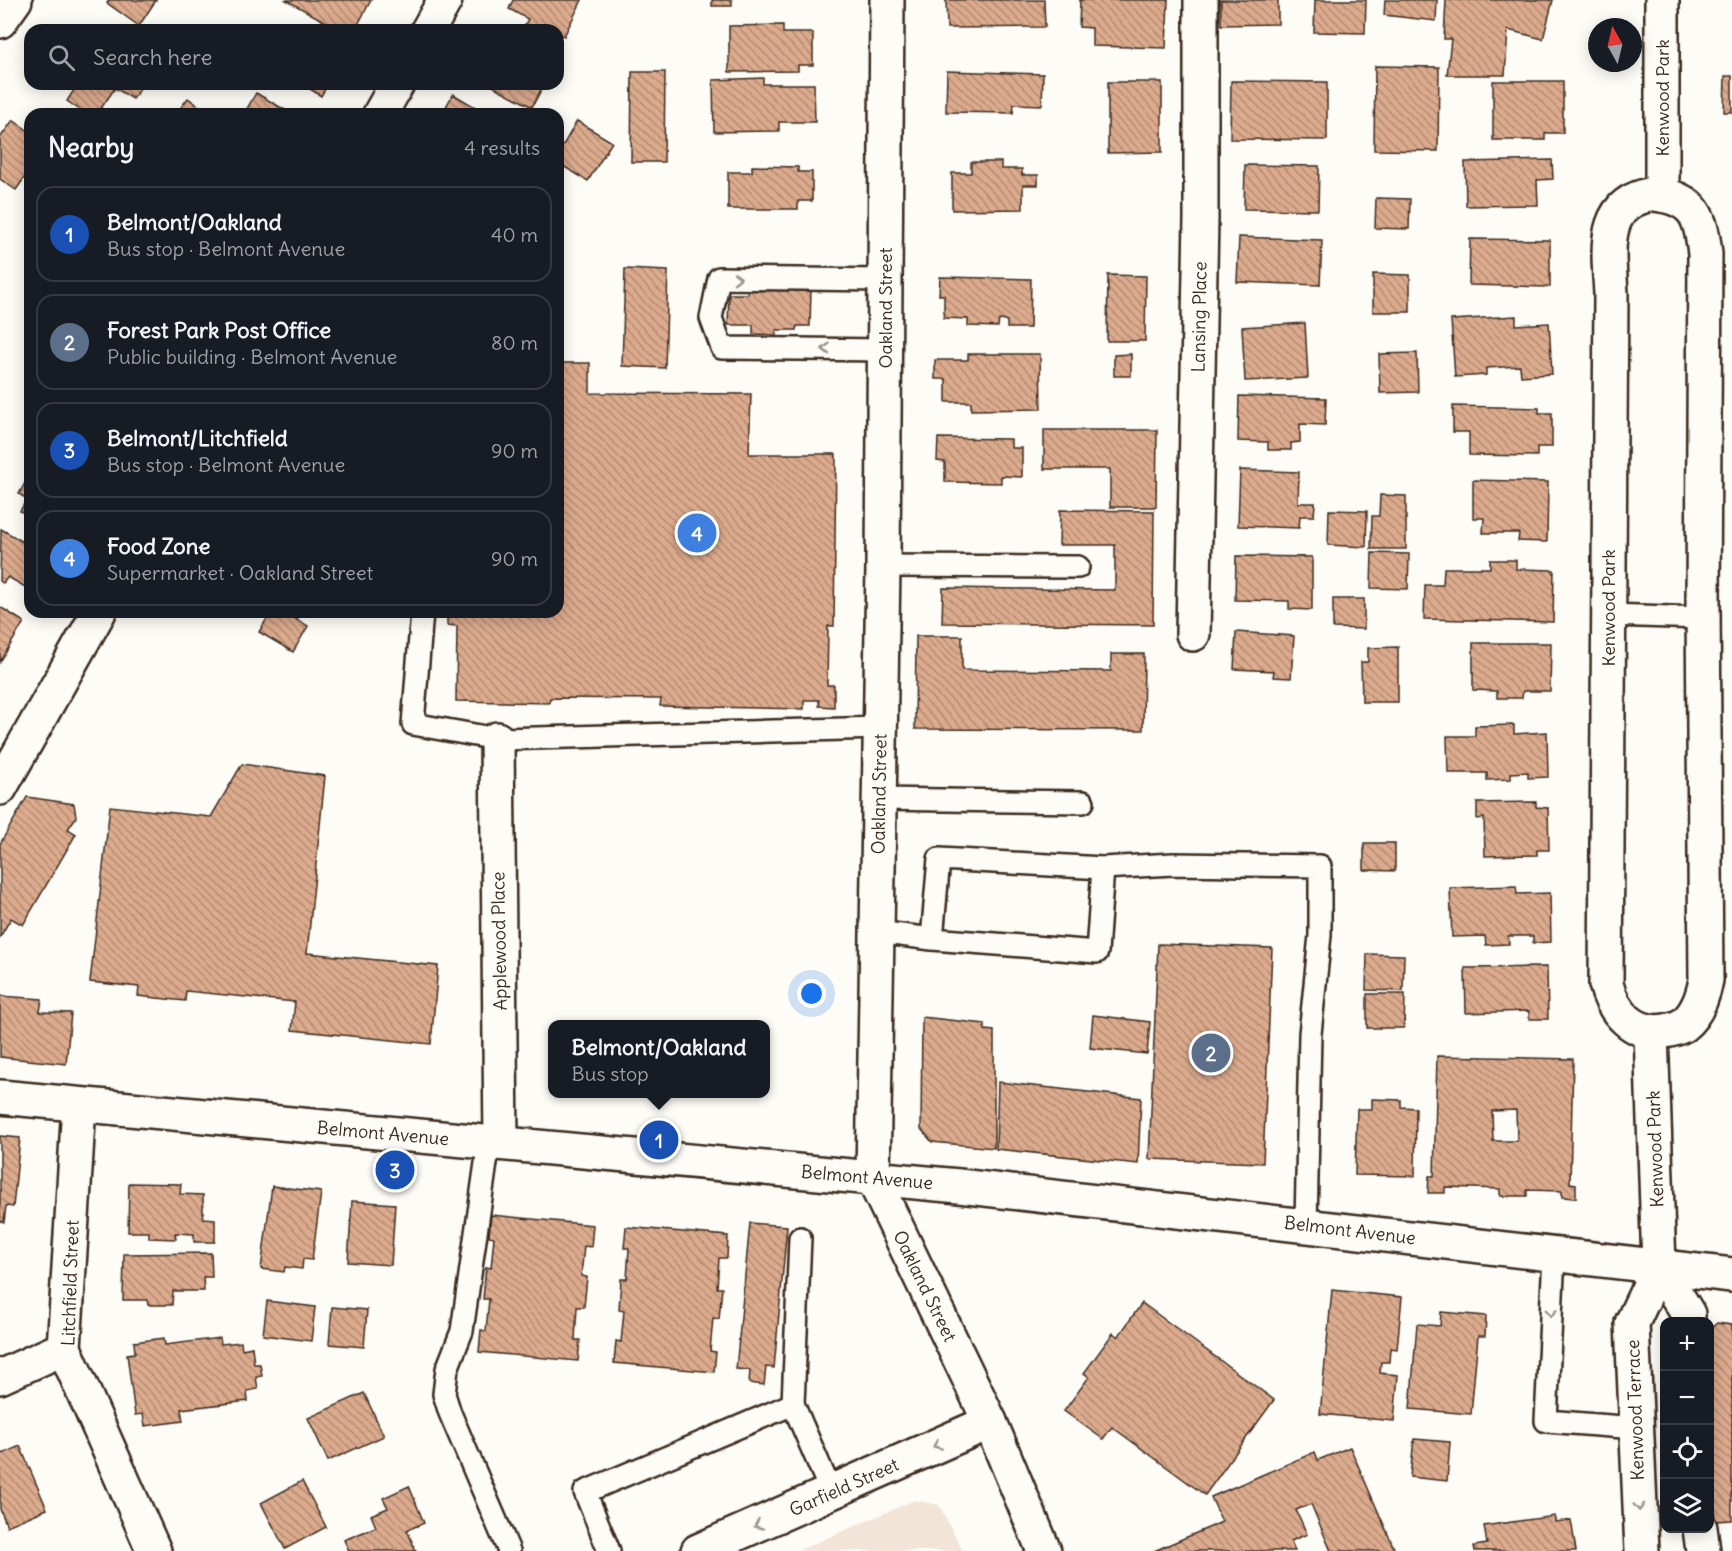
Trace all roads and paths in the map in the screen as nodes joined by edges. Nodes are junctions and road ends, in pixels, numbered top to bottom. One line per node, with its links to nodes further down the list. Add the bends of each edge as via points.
1 (15, 0): 6 (street)
2 (445, 0): 7 (street)
3 (887, 0): 11 (street, Oakland Street)
4 (1201, 0): 19 (street, Lansing Place)
5 (1662, 0): 10 (street, Kenwood Park)
6 (0, 21)
7 (431, 24)
8 (394, 90): 9 (street)
9 (383, 108)
10 (1662, 195): 15 (street, Kenwood Park, via 1628,202 1610,231); 18 (street, via 1677,198 1697,215 1705,254)
11 (885, 280): 12 (street, Oakland Street); 12 (lane, one-way to 11, via 722,348 711,318 719,278)
12 (885, 350): 13 (street, Oakland Street)
13 (884, 566): 14 (lane); 20 (street, Oakland Street)
14 (1078, 567)
15 (1608, 615): 18 (lane); 28 (street, Kenwood Park, via 1606,984 1618,1012 1632,1025)
16 (96, 618): 22 (street)
17 (422, 618): 21 (lane, via 413,724)
18 (1704, 618): 28 (street, via 1706,980 1698,1006 1682,1025)
19 (1193, 634)
20 (880, 728): 21 (lane); 23 (street, Oakland Street)
21 (497, 739): 31 (street, Applewood Place)
22 (0, 788)
23 (879, 799): 24 (lane); 26 (street, Oakland Street)
24 (1083, 802)
25 (1103, 868): 27 (lane, via 939,859); 27 (lane, via 1097,951); 33 (lane, via 1173,864 1320,866 1320,935 1310,1034)
26 (877, 932): 27 (lane); 32 (street, Oakland Street)
27 (932, 939)
28 (1651, 1032): 36 (street, Kenwood Park)
29 (0, 1097): 30 (street, Belmont Avenue)
30 (79, 1105): 31 (street, Belmont Avenue); 39 (street, Litchfield Street)
31 (495, 1143): 32 (street, Belmont Avenue); 47 (lane, via 462,1331 447,1369 444,1394)
32 (873, 1178): 33 (street, Belmont Avenue); 42 (street, Oakland Street)
33 (1306, 1225): 35 (street, Belmont Avenue)
34 (801, 1238): 41 (lane)
35 (1554, 1255): 36 (street, Belmont Avenue); 43 (lane, one-way to 43, via 1546,1421)
36 (1659, 1266): 37 (street, Belmont Avenue); 38 (street); 43 (street, Kenwood Terrace, via 1632,1323)
37 (1732, 1275)
38 (1688, 1317)
39 (64, 1348): 40 (street); 46 (street, Litchfield Street)
40 (0, 1377)
41 (793, 1404): 44 (lane); 48 (lane, via 585,1492)
42 (990, 1422): 44 (street, Garfield Street, one-way to 44); 50 (street, Oakland Street)
43 (1635, 1428): 51 (street, Kenwood Terrace, one-way to 51)
44 (831, 1492): 49 (street, Garfield Street, one-way to 49)
45 (1701, 1533): 52 (street)
46 (154, 1551)
47 (509, 1551)
48 (609, 1551)
49 (698, 1551)
50 (1044, 1551)
51 (1642, 1551)
52 (1703, 1551)

